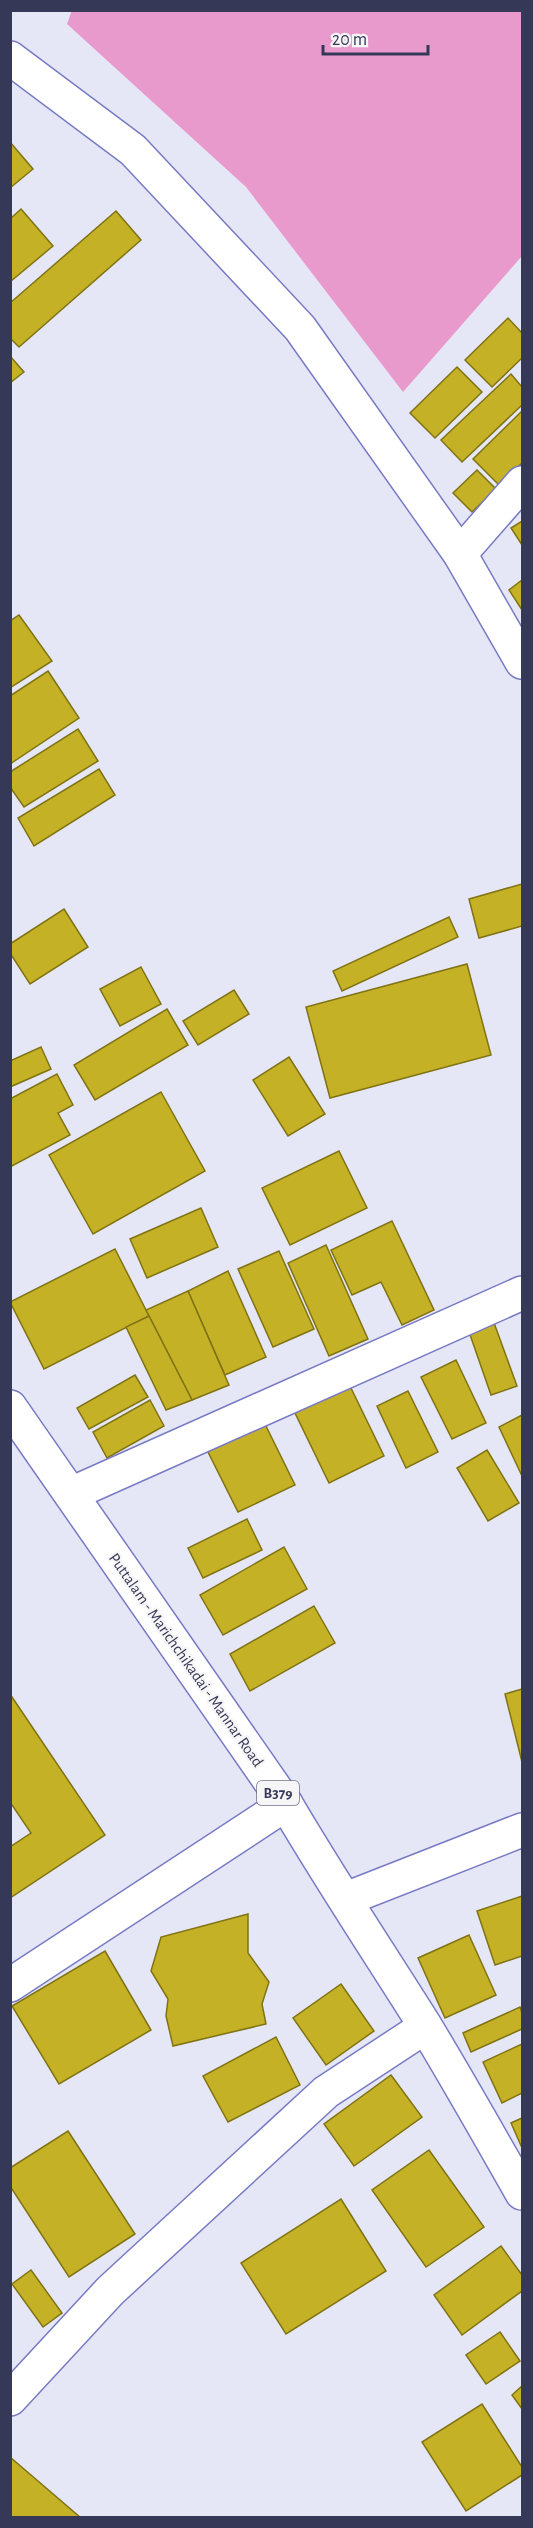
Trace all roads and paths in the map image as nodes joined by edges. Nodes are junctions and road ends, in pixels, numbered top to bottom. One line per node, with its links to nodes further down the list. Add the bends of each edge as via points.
1 (10, 58): 3 (street, via 133,150 300,328)
2 (522, 483): 3 (street)
3 (460, 555): 4 (street)
4 (522, 662)
5 (522, 1293): 7 (street)
6 (10, 1407): 7 (street, Puttalam - Marichchikadai - Mannar Road / B379)
7 (71, 1494): 8 (street, Puttalam - Marichchikadai - Mannar Road / B379)
8 (286, 1804): 10 (street, Puttalam - Marichchikadai - Mannar Road / B379); 11 (street)
9 (522, 1830): 10 (street)
10 (346, 1899): 12 (street, Puttalam - Marichchikadai - Mannar Road / B379)
11 (10, 1985)
12 (425, 2027): 13 (street, Puttalam - Marichchikadai - Mannar Road / B379); 14 (street, via 326,2091 110,2291)
13 (522, 2193)
14 (10, 2399)

